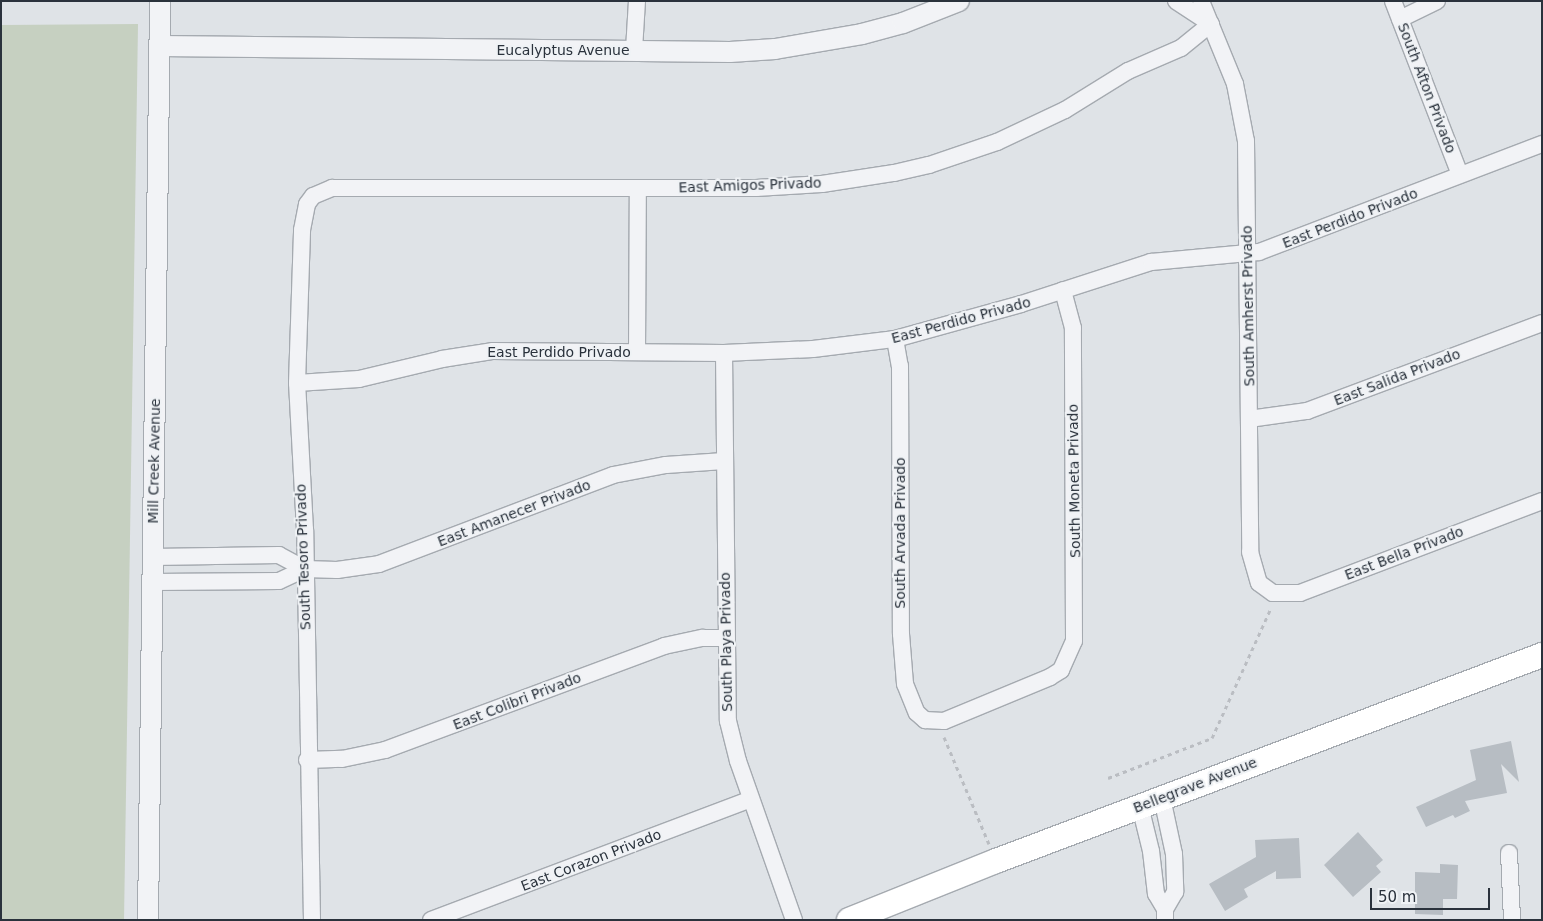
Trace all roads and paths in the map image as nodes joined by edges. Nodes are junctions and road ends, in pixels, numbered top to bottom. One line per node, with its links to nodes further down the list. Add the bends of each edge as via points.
1 (160, 1): 10 (street, Mill Creek Avenue)
2 (636, 1): 11 (street)
3 (959, 1): 11 (street, Eucalyptus Avenue, via 903,23 820,44 730,52)
4 (1176, 1): 9 (street)
5 (1202, 1): 9 (street, South Amherst Privado)
6 (1393, 1): 8 (street, South Afton Privado)
7 (1437, 1): 8 (street)
8 (1400, 19): 13 (street, South Afton Privado)
9 (1211, 24): 14 (street, East Amigos Privado, via 1181,48 1128,71 1065,110 997,142 929,165 858,179 789,187); 16 (street, South Amherst Privado, via 1235,84 1242,113 1246,141)
10 (160, 46): 11 (street, Eucalyptus Avenue); 26 (street, Mill Creek Avenue)
11 (634, 50)
12 (1542, 144): 13 (street, East Perdido Privado)
13 (1460, 175): 16 (street, East Perdido Privado, via 1273,248)
14 (638, 188): 15 (street, East Amigos Privado, via 332,188); 20 (street)
15 (313, 196): 22 (street, South Tesoro Privado, via 307,204 302,230)
16 (1248, 254): 17 (street, East Perdido Privado, via 1151,262); 23 (street, South Amherst Privado)
17 (1063, 290): 19 (street, East Perdido Privado); 32 (street, South Moneta Privado, via 1073,328 1074,641 1061,670 954,718)
18 (1542, 323): 23 (street, East Salida Privado, via 1307,411)
19 (895, 339): 21 (street, East Perdido Privado, via 813,349); 32 (street, South Arvada Privado, via 900,366 902,659 907,695 917,713)
20 (637, 352): 21 (street, East Perdido Privado); 22 (street, East Perdido Privado, via 493,351 442,359 359,379)
21 (724, 353): 24 (street, South Playa Privado)
22 (297, 383): 27 (street, South Tesoro Privado)
23 (1249, 419): 29 (street, South Amherst Privado, via 1250,552 1255,573)
24 (724, 461): 27 (street, East Amanecer Privado, via 676,464 613,475 379,564 337,570); 30 (street, South Playa Privado)
25 (1542, 501): 29 (street, East Bella Privado, via 1300,592)
26 (153, 557): 27 (street, East Amanecer Privado, via 279,555); 28 (street, Mill Creek Avenue)
27 (305, 569): 28 (street, East Amanecer Privado, via 279,581); 33 (street, South Tesoro Privado)
28 (153, 582): 41 (street, Mill Creek Avenue)
29 (1272, 592): 34 (path, via 1212,738)
30 (725, 638): 33 (street, East Colibri Privado, via 702,638 664,646 385,750 342,759); 36 (street, South Playa Privado, via 728,721)
31 (1542, 655): 35 (main road, Bellegrave Avenue)
32 (932, 721): 39 (path)
33 (307, 760): 42 (street, South Tesoro Privado)
34 (1108, 778)
35 (1162, 798): 37 (main road, Bellegrave Avenue); 40 (street, via 1174,842 1175,892)
36 (751, 799): 43 (street, East Corazon Privado); 44 (street, South Playa Privado)
37 (1140, 806): 39 (main road, Bellegrave Avenue); 40 (street, via 1151,851 1156,894)
38 (1509, 853): 46 (street)
39 (996, 861): 45 (main road, Bellegrave Avenue)
40 (1165, 914)
41 (148, 920)
42 (312, 920)
43 (431, 920)
44 (794, 920)
45 (849, 920)
46 (1512, 920)

